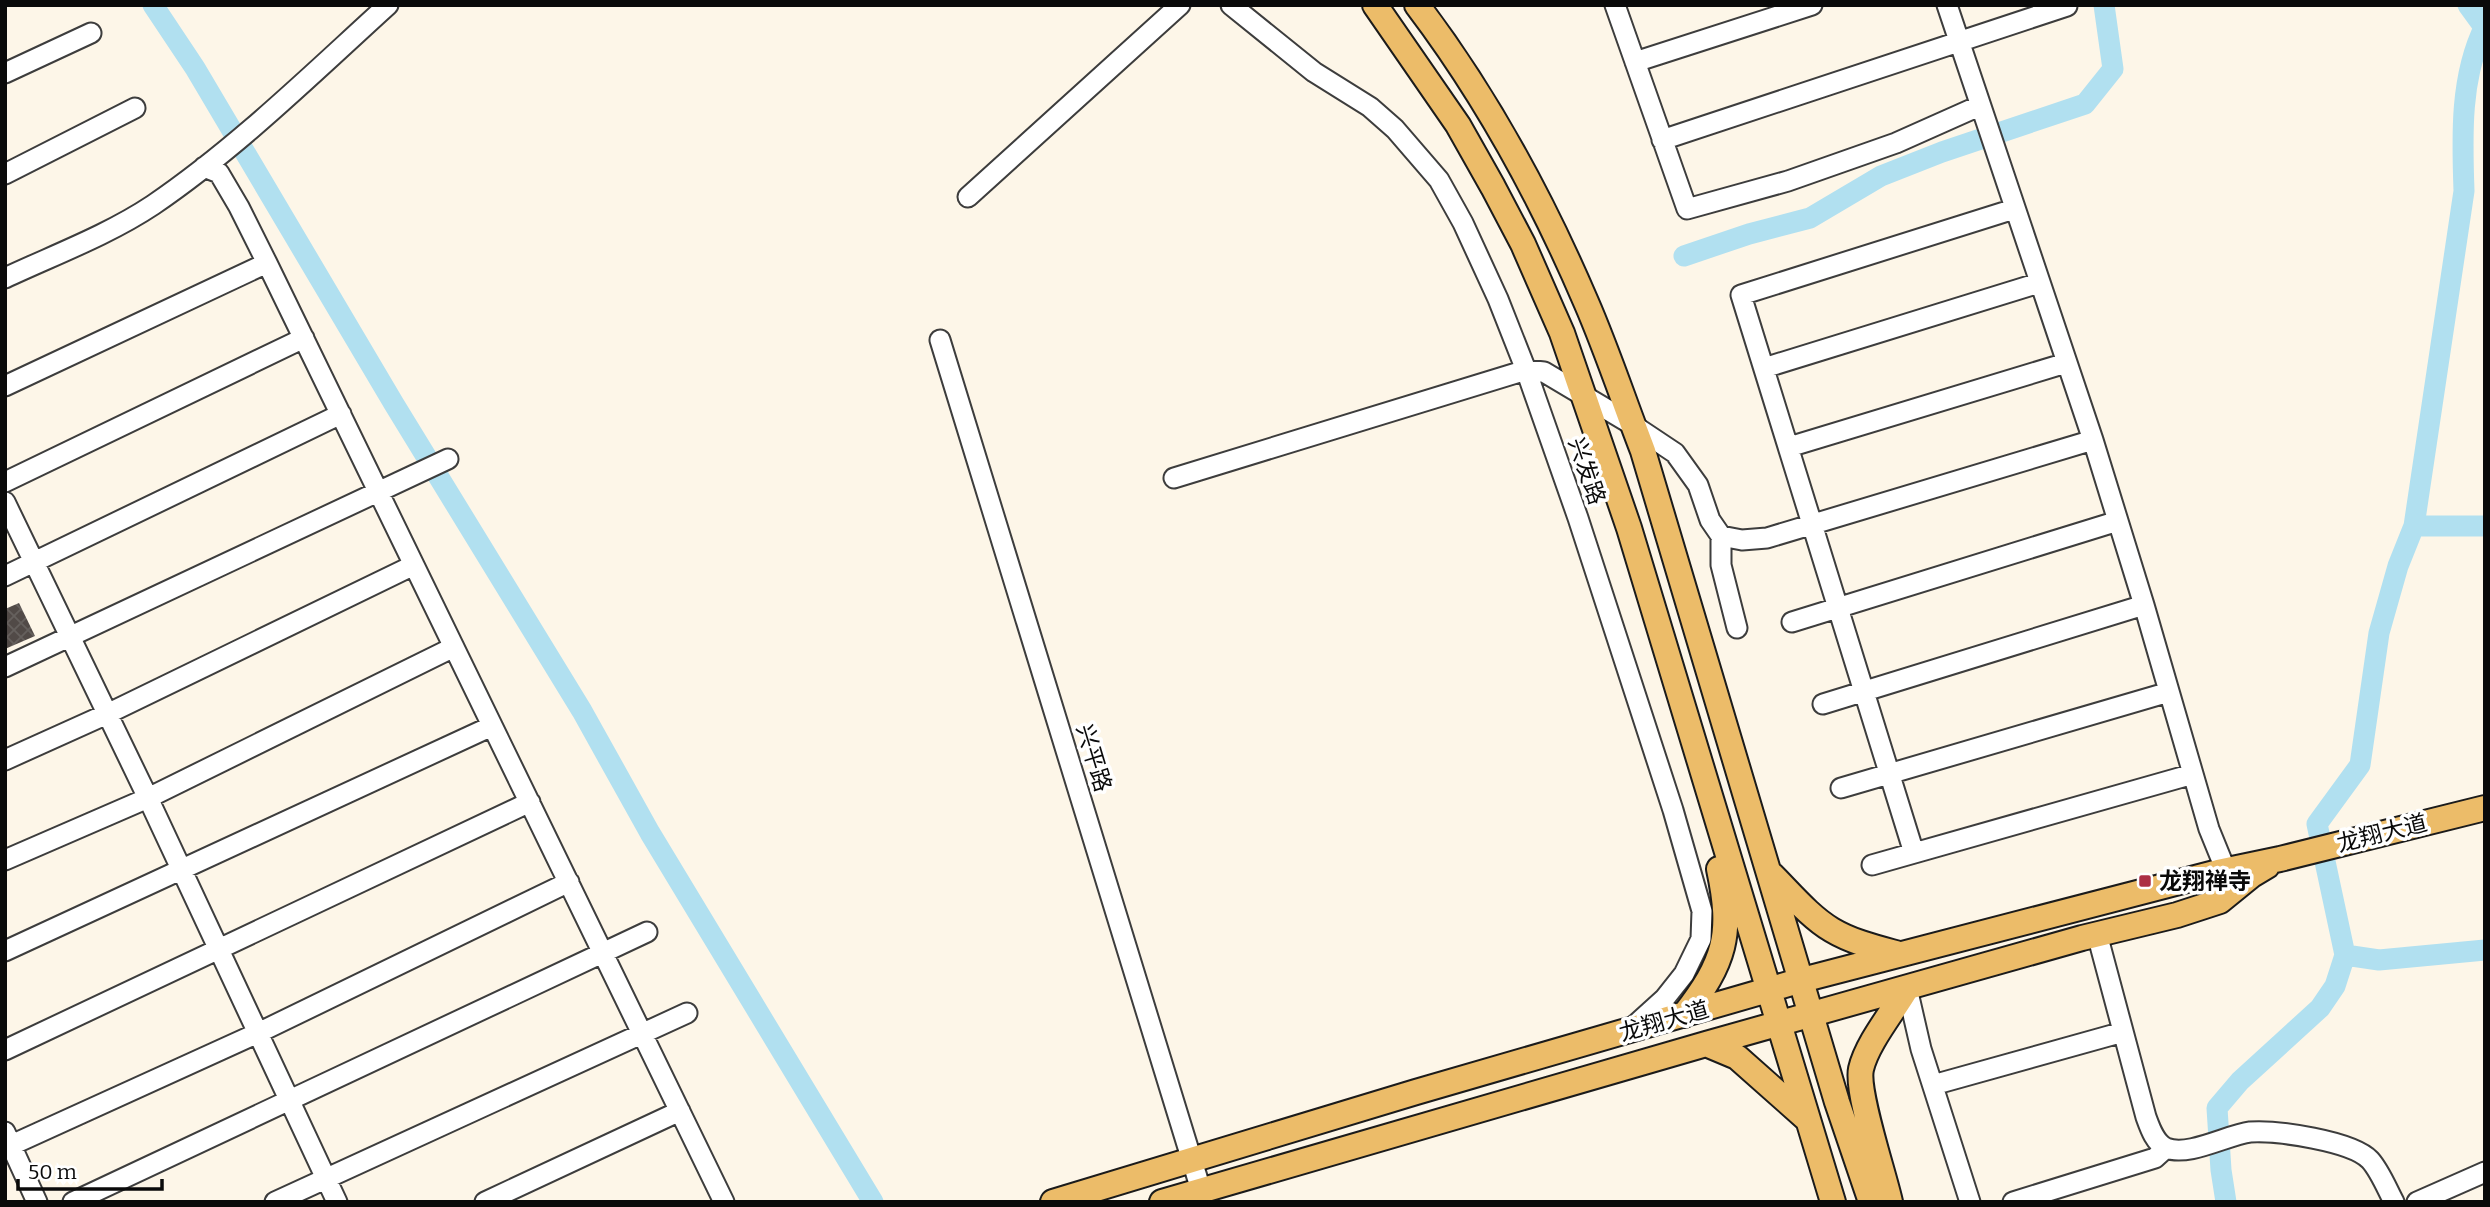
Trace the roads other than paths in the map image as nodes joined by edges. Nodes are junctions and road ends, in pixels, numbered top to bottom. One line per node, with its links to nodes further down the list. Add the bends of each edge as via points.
1 (388, 5): 17 (street)
2 (1180, 5): 19 (street)
3 (1231, 5): 28 (street, 兴发路, via 1314,72 1370,107 1439,180 1492,286)
4 (1375, 5): 30 (main road, via 1458,125 1493,187 1562,333)
5 (1417, 5): 32 (main road, via 1461,66 1521,165 1586,302)
6 (1615, 5): 12 (street)
7 (1812, 5): 12 (street)
8 (1947, 5): 11 (street)
9 (2067, 6): 11 (street)
10 (90, 33): 13 (street)
11 (1958, 42): 15 (street); 16 (street)
12 (1635, 62): 16 (street)
13 (5, 73)
14 (135, 108): 18 (street)
15 (1981, 110): 16 (street, via 1788,181 1687,209); 20 (street)
16 (1662, 140)
17 (204, 167): 21 (street, via 219,173); 22 (street, via 151,206)
18 (5, 174)
19 (968, 197)
20 (2014, 209): 23 (street); 27 (street, via 1741,295)
21 (267, 263): 24 (street); 29 (street)
22 (5, 278)
23 (2039, 283): 26 (street); 27 (street)
24 (304, 338): 31 (street); 37 (street)
25 (940, 340): 98 (street, 兴平路)
26 (2066, 363): 33 (street); 34 (street)
27 (1764, 368): 34 (street)
28 (1526, 370): 30 (street, via 1544,372); 36 (street); 86 (street, 兴发路, via 1673,810 1702,911 1701,939 1684,974)
29 (5, 386)
30 (1583, 395): 32 (street); 58 (main road)
31 (341, 414): 38 (street); 43 (street)
32 (1633, 425): 42 (street, via 1675,453 1698,485); 70 (main road)
33 (2093, 440): 40 (street); 41 (street)
34 (1789, 447): 41 (street)
35 (448, 459): 38 (street)
36 (1174, 478)
37 (5, 482)
38 (378, 492): 44 (street); 50 (street)
39 (5, 502): 43 (street)
40 (2118, 521): 46 (street); 47 (street)
41 (1813, 524): 42 (street, via 1767,538); 47 (street)
42 (1721, 536): 49 (street, via 1721,565)
43 (35, 563): 45 (street); 50 (street)
44 (414, 565): 51 (street); 56 (street)
45 (5, 576)
46 (2144, 605): 53 (street); 54 (street)
47 (1839, 608): 48 (street); 53 (street)
48 (1792, 622)
49 (1737, 628)
50 (71, 638): 52 (street); 56 (street)
51 (454, 647): 57 (street); 63 (street)
52 (5, 667)
53 (1864, 691): 55 (street); 60 (street)
54 (2169, 692): 60 (street); 61 (street)
55 (1823, 704)
56 (107, 714): 59 (street); 63 (street)
57 (492, 726): 64 (street); 69 (street)
58 (1691, 728): 81 (main road); 84 (main road, via 1697,794 1726,900 1719,963)
59 (5, 760)
60 (1890, 773): 62 (street); 66 (street)
61 (2193, 774): 66 (street); 71 (street)
62 (1840, 788)
63 (148, 798): 67 (street); 69 (street)
64 (530, 802): 72 (street); 75 (street)
65 (2485, 808): 71 (main road, 龙翔大道, via 2280,859)
66 (1914, 853): 68 (street)
67 (5, 860)
68 (1872, 865)
69 (181, 870): 75 (street); 76 (street)
70 (1770, 874): 78 (main road, via 1833,931); 79 (main road)
71 (2230, 881): 74 (main road, 龙翔大道, via 2220,901); 78 (main road, 龙翔大道)
72 (569, 882): 77 (street); 88 (street)
73 (647, 932): 77 (street)
74 (2097, 934): 80 (main road, 龙翔大道); 87 (street)
75 (219, 949): 88 (street); 91 (street)
76 (5, 951)
77 (603, 953): 89 (street); 93 (street)
78 (1899, 954): 79 (main road, 龙翔大道)
79 (1802, 980): 81 (main road, 龙翔大道); 83 (main road)
80 (1907, 988): 83 (main road, 龙翔大道); 92 (street); 112 (main road, via 1872,1043 1861,1070 1862,1092)
81 (1771, 990): 84 (main road, 龙翔大道); 85 (main road)
82 (687, 1013): 89 (street)
83 (1811, 1014): 85 (main road, 龙翔大道); 111 (main road)
84 (1684, 1015): 86 (main road, 龙翔大道)
85 (1779, 1023): 90 (main road, 龙翔大道); 95 (main road)
86 (1630, 1030): 98 (main road, 龙翔大道)
87 (2123, 1032): 92 (street); 97 (street, via 2151,1133)
88 (258, 1033): 93 (street); 96 (street)
89 (642, 1033): 94 (street); 100 (street)
90 (1706, 1044): 95 (main road, via 1737,1057); 101 (main road, 龙翔大道)
91 (5, 1049)
92 (1933, 1085): 113 (street)
93 (289, 1100): 100 (street); 103 (street)
94 (680, 1111): 106 (street); 107 (street)
95 (1808, 1121): 110 (main road)
96 (7, 1142): 102 (street)
97 (2165, 1148): 114 (street, via 2155,1158); 115 (street, via 2186,1150 2250,1132 2336,1142 2369,1160)
98 (1192, 1160): 101 (street, 兴平路); 108 (main road, 龙翔大道)
99 (2485, 1172): 116 (street)
100 (326, 1178): 104 (street); 105 (street)
101 (1201, 1190): 109 (main road, 龙翔大道)
102 (37, 1202)
103 (72, 1202)
104 (275, 1202)
105 (337, 1202)
106 (485, 1202)
107 (724, 1202)
108 (1053, 1202)
109 (1162, 1202)
110 (1833, 1202)
111 (1871, 1202)
112 (1890, 1202)
113 (1970, 1202)
114 (2013, 1202)
115 (2394, 1202)
116 (2417, 1202)

